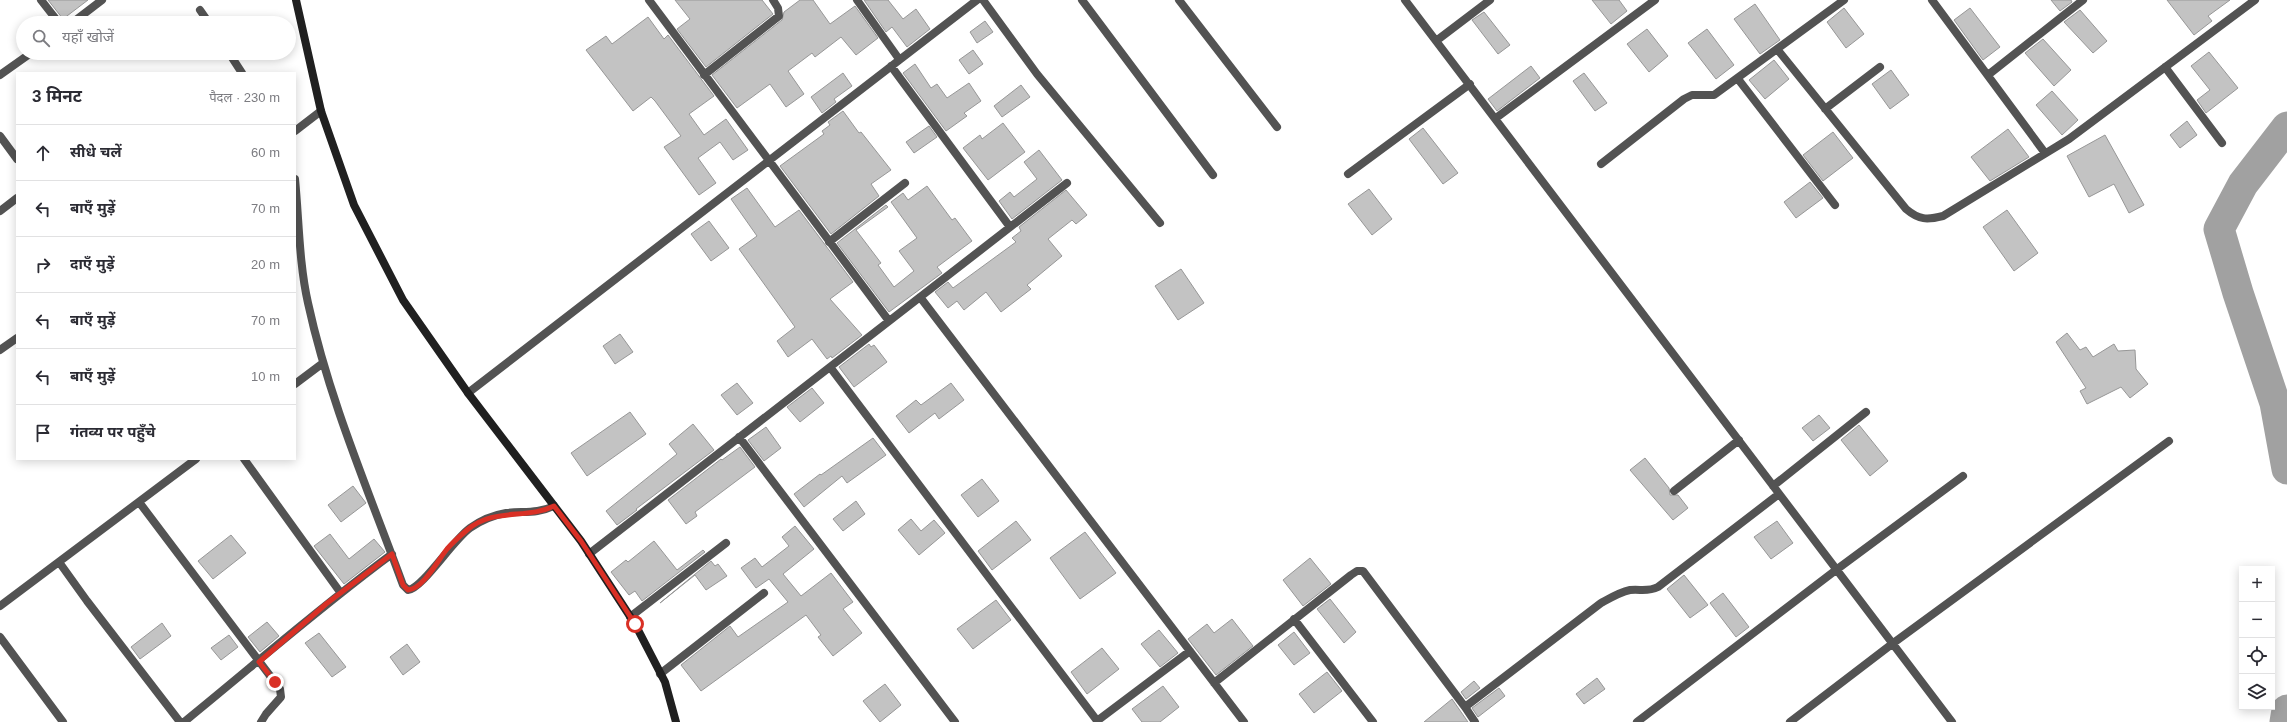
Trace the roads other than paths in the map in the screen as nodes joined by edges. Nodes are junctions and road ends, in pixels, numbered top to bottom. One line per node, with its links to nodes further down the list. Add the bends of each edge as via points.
1 (41, 0): 19 (street)
2 (102, 0): 20 (street)
3 (296, 0): 37 (street)
4 (649, 0): 31 (street)
5 (773, 0): 31 (street, via 779,16)
6 (857, 0): 26 (street)
7 (977, 0): 26 (street)
8 (983, 0): 55 (street, via 1037,74)
9 (1082, 0): 48 (street)
10 (1179, 0): 39 (street)
11 (1405, 0): 22 (street)
12 (1490, 0): 22 (street)
13 (1655, 0): 38 (street)
14 (1844, 0): 23 (street)
15 (1932, 0): 33 (street)
16 (2083, 0): 33 (street)
17 (2255, 0): 29 (street)
18 (200, 10): 21 (street)
19 (54, 16)
20 (81, 16)
21 (204, 16)
22 (1436, 41): 35 (street)
23 (1777, 49): 34 (street); 36 (street)
24 (21, 60): 32 (street)
25 (234, 60): 30 (street)
26 (899, 60): 27 (street)
27 (891, 66): 45 (street); 56 (street)
28 (1880, 67): 36 (street)
29 (2165, 67): 42 (street); 43 (street, via 2069,139)
30 (241, 72)
31 (704, 74): 45 (street)
32 (0, 75)
33 (1988, 75): 43 (street)
34 (1738, 79): 46 (street, via 1714,95 1692,95 1684,99); 53 (street)
35 (1470, 84): 38 (street); 47 (street)
36 (1825, 109): 43 (street, via 1906,208 1915,217 1927,220 1943,216)
37 (321, 111): 40 (street); 65 (street, via 354,205 403,300)
38 (1496, 118): 68 (street)
39 (1278, 127)
40 (296, 130)
41 (0, 136): 44 (street)
42 (2222, 143)
43 (2045, 153)
44 (16, 158)
45 (768, 161): 57 (street); 65 (street)
46 (1601, 164)
47 (1348, 174)
48 (1213, 175)
49 (905, 183): 57 (street)
50 (1067, 183): 56 (street)
51 (296, 189): 62 (street, via 307,301)
52 (16, 199): 54 (street)
53 (1835, 205)
54 (0, 211)
55 (1160, 224)
56 (1010, 227): 58 (street)
57 (829, 242): 59 (street)
58 (920, 297): 59 (street); 90 (street)
59 (889, 322): 63 (street)
60 (16, 339): 61 (street)
61 (0, 350)
62 (323, 363): 64 (street); 79 (street)
63 (830, 367): 67 (street); 95 (street)
64 (296, 383)
65 (468, 394): 77 (street)
66 (1866, 412): 73 (street)
67 (739, 437): 80 (street); 101 (street)
68 (1738, 440): 73 (street); 74 (street)
69 (2170, 441): 89 (street)
70 (195, 460): 76 (street)
71 (245, 460): 83 (street)
72 (1962, 476): 82 (street)
73 (1773, 486): 75 (street)
74 (1674, 491)
75 (1779, 494): 82 (street); 94 (street, via 1658,587 1649,591 1629,590 1601,603)
76 (139, 502): 81 (street); 91 (street)
77 (554, 506): 79 (street, via 542,512 499,515 469,528 413,589 408,590 403,585); 80 (street)
78 (726, 543): 86 (street)
79 (392, 554): 83 (street)
80 (589, 554): 86 (street)
81 (59, 562): 85 (street); 97 (street)
82 (1836, 570): 89 (street); 105 (street)
83 (340, 592): 91 (street)
84 (764, 593): 92 (street)
85 (0, 606)
86 (630, 616): 92 (street)
87 (1294, 619): 93 (street); 94 (street, via 1351,575 1363,571); 103 (street)
88 (0, 637): 96 (street)
89 (1892, 644): 106 (street); 107 (street)
90 (1190, 651): 93 (street); 95 (street)
91 (259, 662): 98 (street); 99 (street, via 280,689 281,697)
92 (660, 674): 100 (street)
93 (1214, 683): 102 (street)
94 (1465, 707): 104 (street)
95 (1098, 721)
96 (63, 722)
97 (180, 722)
98 (184, 722)
99 (261, 722)
100 (676, 722)
101 (955, 722)
102 (1244, 722)
103 (1373, 722)
104 (1475, 722)
105 (1637, 722)
106 (1790, 722)
107 (1952, 722)

